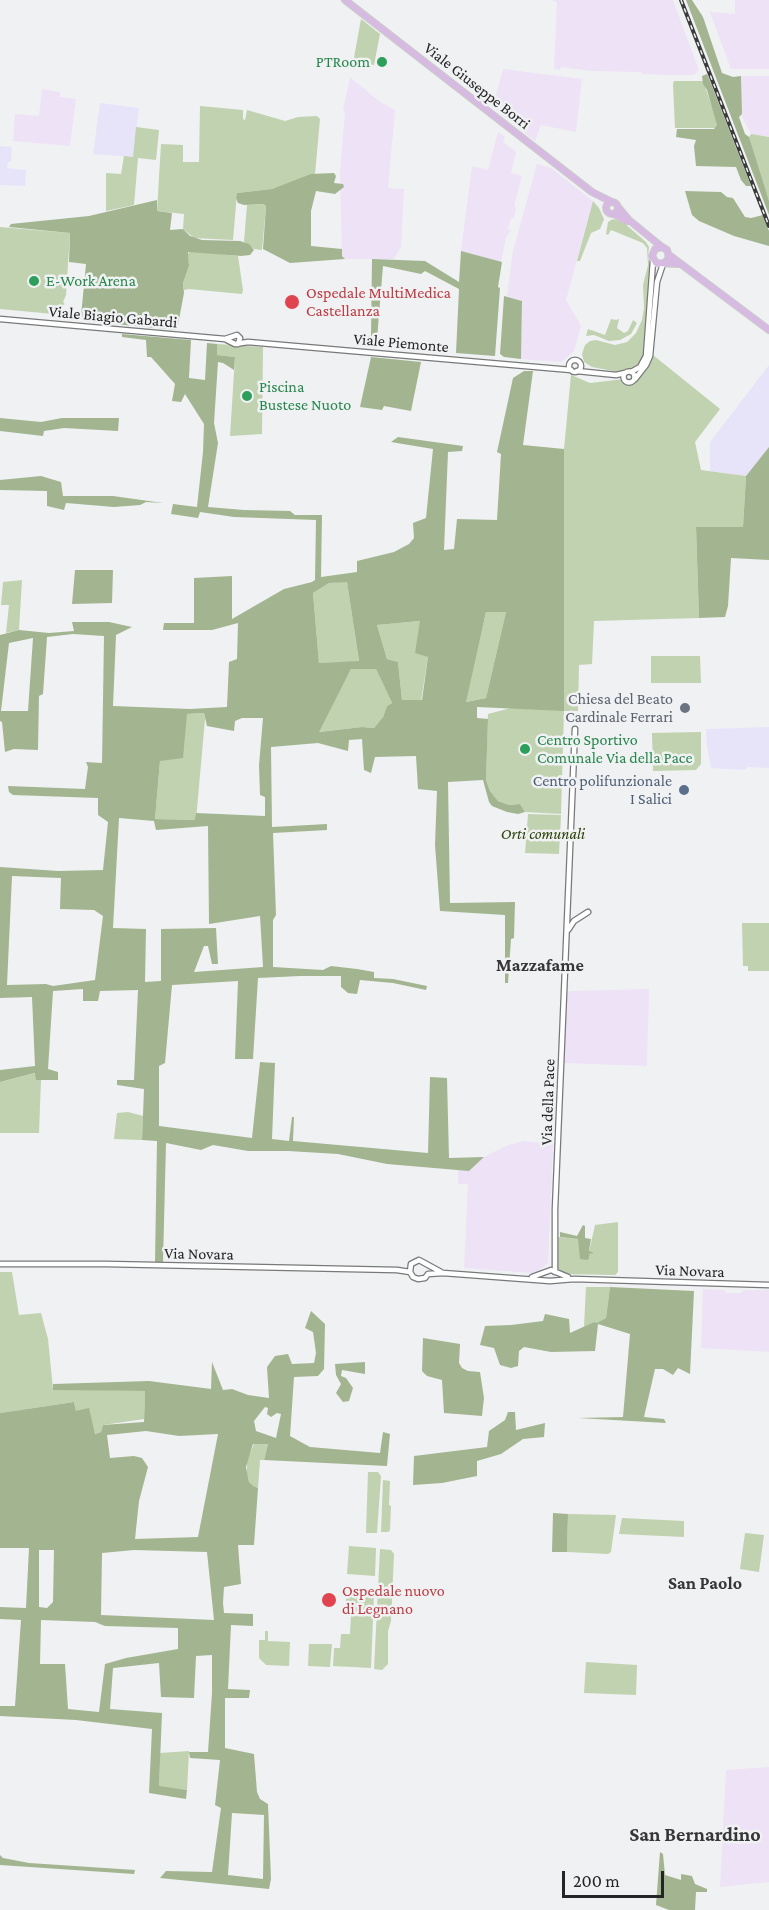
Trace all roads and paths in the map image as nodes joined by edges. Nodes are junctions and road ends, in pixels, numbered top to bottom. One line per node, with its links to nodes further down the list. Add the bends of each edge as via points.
1 (345, 0): 2 (main road, Viale Giuseppe Borri)
2 (592, 192): 3 (main road, Viale Giuseppe Borri); 5 (main road, Viale Giuseppe Borri)
3 (612, 202): 4 (main road, Viale Giuseppe Borri); 5 (main road)
4 (618, 207): 6 (main road); 7 (main road, Viale Giuseppe Borri)
5 (606, 210): 6 (main road, Viale Giuseppe Borri)
6 (614, 214): 9 (main road, Viale Giuseppe Borri, via 651,243)
7 (662, 247): 8 (main road, Viale Giuseppe Borri); 9 (main road)
8 (669, 255): 10 (main road); 11 (main road, Viale Giuseppe Borri)
9 (652, 256): 10 (main road, via 656,263); 20 (street, via 646,353 641,366)
10 (664, 263): 11 (main road); 23 (street, via 657,282 650,358)
11 (683, 265): 13 (main road, Viale Giuseppe Borri)
12 (0, 319): 14 (street, Viale Biagio Gabardi, via 225,339 237,335)
13 (768, 330)
14 (239, 341): 17 (street, Viale Piemonte)
15 (569, 362): 16 (street, via 574,359); 17 (street, Viale Piemonte); 18 (street)
16 (580, 363): 19 (street); 21 (street)
17 (552, 369): 18 (street, Viale Piemonte)
18 (571, 370): 19 (street)
19 (577, 371): 21 (street)
20 (628, 373): 22 (street); 23 (street); 24 (street)
21 (600, 374): 22 (street)
22 (616, 375): 24 (street)
23 (635, 379): 24 (street, via 630,383)
24 (625, 380)
25 (575, 729): 27 (street, Via della Pace)
26 (588, 912): 27 (street, via 574,921)
27 (567, 932): 28 (street, Via della Pace)
28 (554, 1257): 33 (street); 37 (street, Via della Pace)
29 (413, 1262): 31 (street, Via Novara, via 422,1260); 32 (street, Via Novara); 34 (street)
30 (0, 1264): 32 (street, Via Novara)
31 (428, 1266): 35 (street, Via Novara); 36 (street)
32 (397, 1270): 34 (street, Via Novara)
33 (547, 1271): 37 (street, Via Novara); 38 (street, Via Novara); 39 (street)
34 (410, 1272): 36 (street, Via Novara, via 418,1279)
35 (443, 1273): 36 (street, Via Novara); 38 (street, Via Novara)
36 (428, 1274)
37 (555, 1275): 39 (street, Via Novara); 40 (street, Via Novara, via 574,1279)
38 (526, 1277): 39 (street, Via Novara)
39 (548, 1280)
40 (769, 1286)

